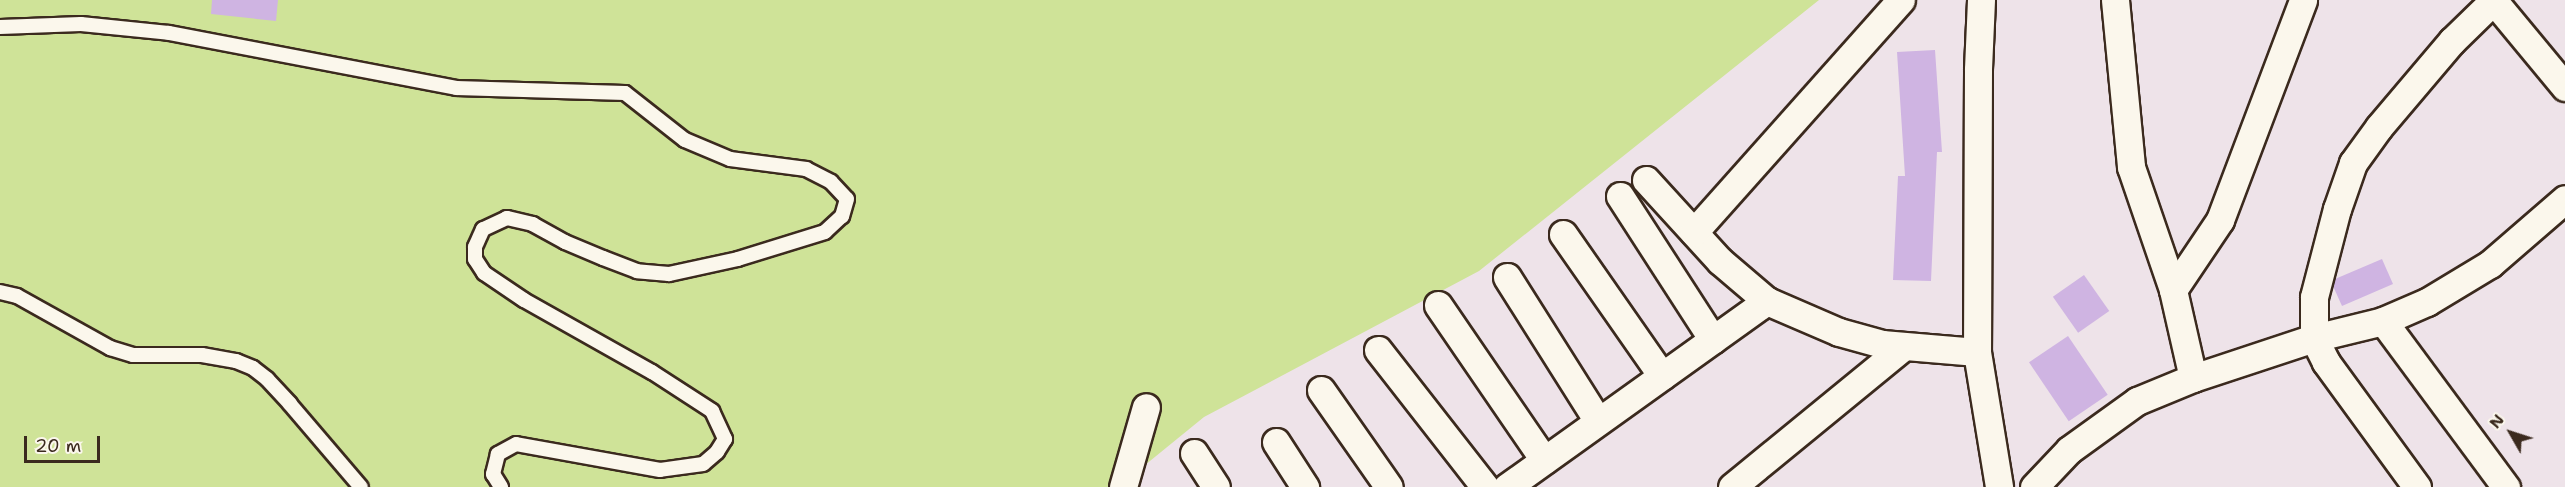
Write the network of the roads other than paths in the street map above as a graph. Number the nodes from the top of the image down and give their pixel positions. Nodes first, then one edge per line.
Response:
1 (1901, 0) edge
2 (1981, 0) edge
3 (2115, 0) edge
4 (2303, 0) edge
5 (2493, 0) edge
6 (0, 27) edge
7 (2565, 87) edge
8 (1646, 180) dead end
9 (1620, 196) dead end
10 (2565, 199) edge
11 (1694, 232) junction
12 (1563, 234) dead end
13 (1507, 277) dead end
14 (2173, 290) junction
15 (0, 292) edge
16 (1767, 301) junction
17 (1438, 305) dead end
18 (2383, 321) junction
19 (2314, 338) junction
20 (1713, 340) junction
21 (1904, 346) junction
22 (1378, 350) dead end
23 (1977, 352) junction
24 (1662, 376) junction
25 (2193, 378) junction
26 (1321, 390) dead end
27 (1146, 407) dead end
28 (1598, 421) junction
29 (1276, 442) dead end
30 (1194, 453) dead end
31 (1544, 460) junction
32 (2041, 479) edge
33 (361, 487) edge
34 (501, 487) edge
35 (1123, 487) edge
36 (1216, 487) edge
37 (1305, 487) edge
38 (1389, 487) edge
39 (1485, 487) edge
40 (1507, 487) edge
41 (1732, 487) edge
42 (1999, 487) edge
43 (2020, 487) edge
44 (2417, 487) edge
45 (2506, 487) edge

1 - 11 street
2 - 23 street
3 - 14 street
4 - 14 street
5 - 7 street
5 - 19 street
6 - 34 lane
8 - 11 street
9 - 20 street
10 - 18 street
11 - 16 street
12 - 24 street
13 - 28 street
14 - 25 street
15 - 33 lane
16 - 20 street
16 - 21 street
17 - 31 street
18 - 19 street
18 - 45 street
19 - 25 street
19 - 44 street
20 - 24 street
21 - 23 street
21 - 41 street
22 - 39 street
23 - 42 street
24 - 28 street
25 - 32 street
26 - 38 street
27 - 35 street
28 - 31 street
29 - 37 street
30 - 36 street
31 - 40 street
32 - 43 street

